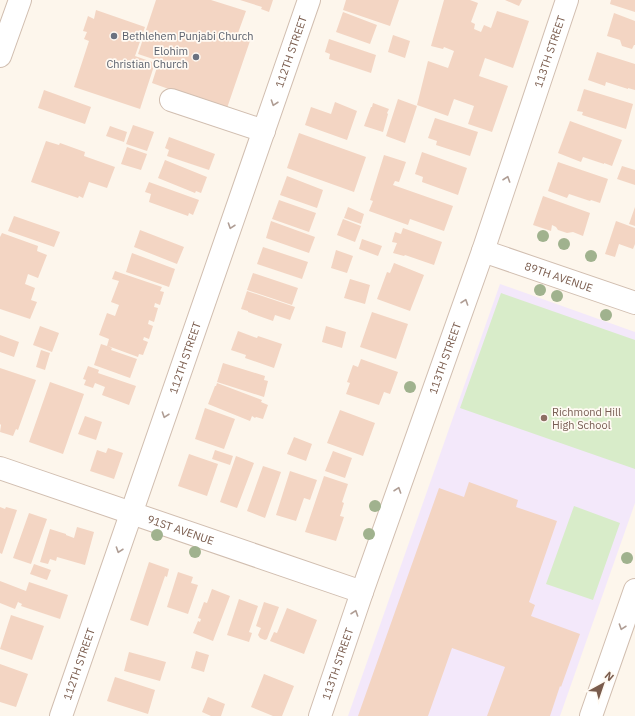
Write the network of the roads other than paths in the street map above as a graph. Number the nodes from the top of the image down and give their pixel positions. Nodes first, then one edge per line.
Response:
1 (20, 0) edge
2 (309, 0) edge
3 (567, 0) edge
4 (0, 56) edge
5 (171, 100) dead end
6 (264, 131) junction
7 (483, 250) junction
8 (635, 303) edge
9 (0, 468) edge
10 (131, 513) junction
11 (635, 590) edge
12 (362, 592) junction
13 (61, 716) edge
14 (320, 716) edge
15 (592, 716) edge

1 - 4 street
2 -> 6 street, 112TH STREET
7 -> 3 street, 113TH STREET
5 - 6 street
6 -> 10 street, 112TH STREET
7 - 8 street, 89TH AVENUE
12 -> 7 street, 113TH STREET
9 - 10 street, 91ST AVENUE
10 - 12 street, 91ST AVENUE
10 -> 13 street, 112TH STREET
11 -> 15 street
14 -> 12 street, 113TH STREET

